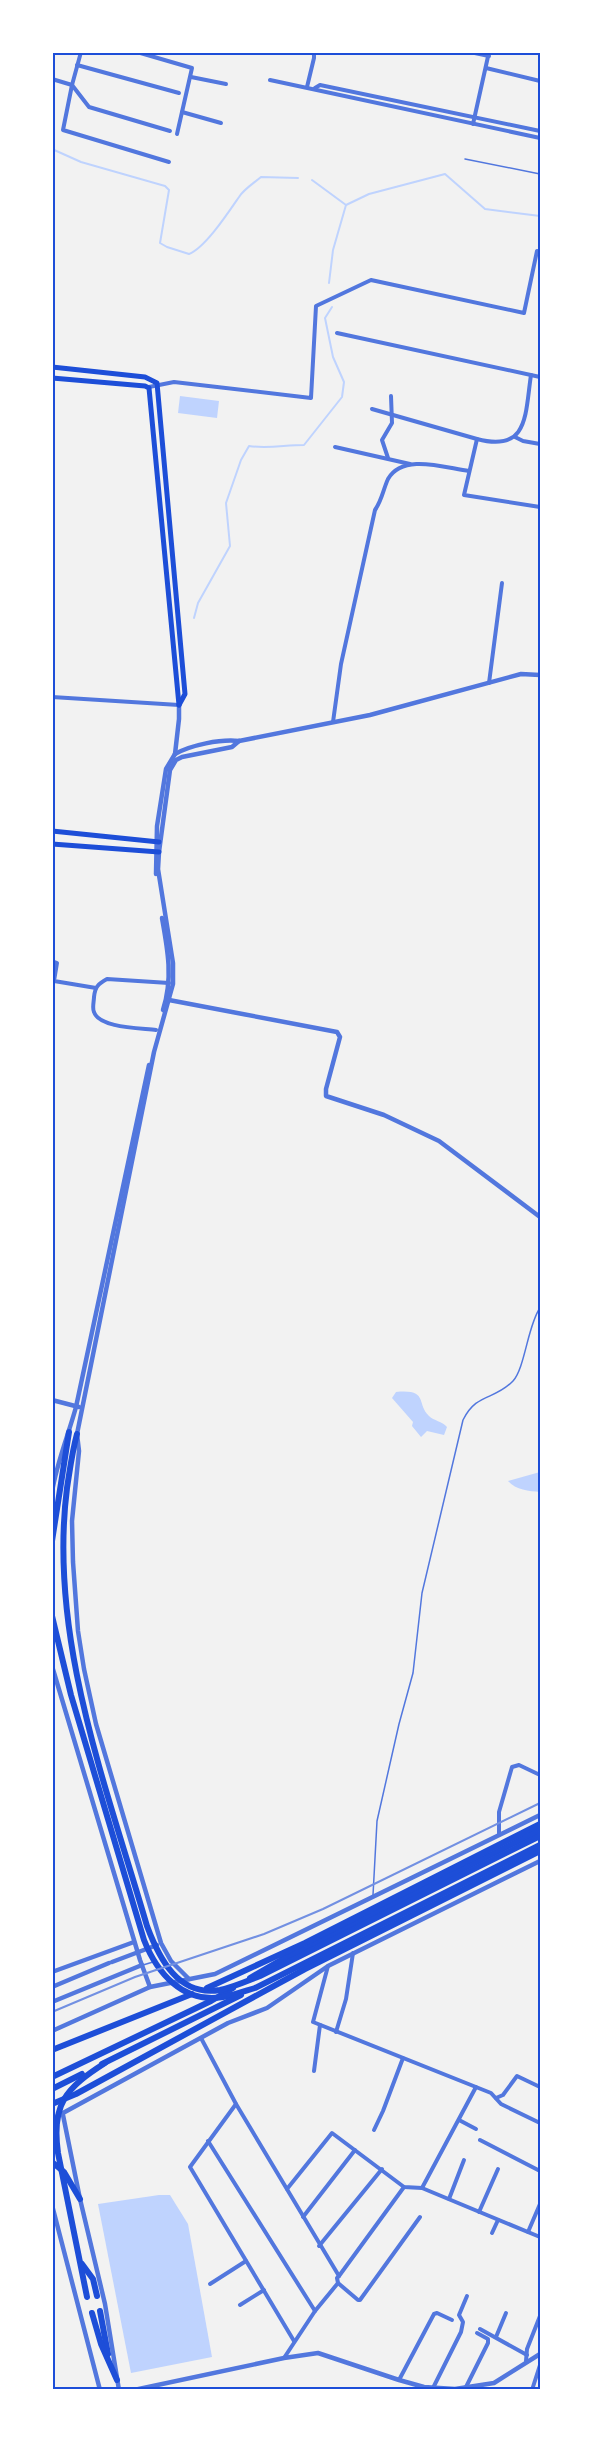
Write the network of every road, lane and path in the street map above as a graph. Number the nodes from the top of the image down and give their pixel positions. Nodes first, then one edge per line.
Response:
1 (81, 52) edge
2 (137, 52) edge
3 (310, 52) edge
4 (470, 52) edge
5 (489, 54) edge
6 (77, 65) junction
7 (486, 68) junction
8 (191, 77) junction
9 (52, 80) edge
10 (270, 80) dead end
11 (540, 81) edge
12 (226, 84) dead end
13 (72, 85) junction
14 (307, 87) junction
15 (315, 88) junction
16 (179, 93) dead end
17 (182, 112) junction
18 (474, 117) junction
19 (221, 123) dead end
20 (473, 124) junction
21 (540, 130) edge
22 (170, 131) dead end
23 (177, 134) dead end
24 (540, 138) edge
25 (465, 159) dead end
26 (169, 162) dead end
27 (540, 174) edge
28 (537, 251) dead end
29 (337, 333) dead end
30 (52, 366) edge
31 (531, 375) junction
32 (540, 377) edge
33 (52, 378) edge
34 (157, 384) junction
35 (148, 387) junction
36 (391, 396) dead end
37 (372, 409) dead end
38 (391, 415) junction
39 (515, 437) junction
40 (477, 439) junction
41 (540, 444) edge
42 (335, 447) dead end
43 (388, 459) junction
44 (410, 464) junction
45 (469, 471) junction
46 (540, 507) edge
47 (502, 583) dead end
48 (540, 675) edge
49 (489, 682) junction
50 (52, 697) edge
51 (179, 705) junction
52 (333, 722) junction
53 (177, 735) junction
54 (239, 741) junction
55 (185, 749) junction
56 (175, 754) junction
57 (162, 804) junction
58 (52, 831) edge
59 (157, 842) junction
60 (52, 844) edge
61 (157, 851) junction
62 (52, 961) edge
63 (171, 983) junction
64 (96, 988) junction
65 (168, 1000) junction
66 (156, 1030) junction
67 (540, 1217) edge
68 (540, 1308) edge
69 (93, 1340) junction
70 (52, 1400) edge
71 (76, 1407) junction
72 (83, 1408) junction
73 (69, 1432) junction
74 (77, 1434) junction
75 (54, 1477) edge
76 (52, 1492) edge
77 (52, 1541) edge
78 (52, 1616) edge
79 (52, 1666) edge
80 (540, 1775) edge
81 (540, 1815) edge
82 (540, 1824) edge
83 (540, 1830) edge
84 (499, 1835) junction
85 (540, 1836) edge
86 (540, 1845) edge
87 (540, 1851) edge
88 (540, 1861) edge
89 (129, 1879) junction
90 (373, 1896) junction
91 (134, 1942) junction
92 (161, 1943) junction
93 (137, 1951) junction
94 (353, 1953) junction
95 (169, 1957) junction
96 (142, 1965) junction
97 (328, 1966) junction
98 (52, 1972) edge
99 (189, 1979) junction
100 (52, 1987) edge
101 (150, 1987) junction
102 (255, 1988) junction
103 (52, 2002) edge
104 (320, 2025) junction
105 (52, 2031) edge
106 (336, 2032) junction
107 (201, 2038) junction
108 (52, 2050) edge
109 (403, 2058) junction
110 (105, 2062) junction
111 (314, 2071) dead end
112 (52, 2077) edge
113 (476, 2087) junction
114 (540, 2087) edge
115 (52, 2089) edge
116 (496, 2098) junction
117 (52, 2104) edge
118 (236, 2104) junction
119 (63, 2115) junction
120 (52, 2119) edge
121 (459, 2120) junction
122 (540, 2123) edge
123 (476, 2129) dead end
124 (374, 2130) dead end
125 (480, 2140) dead end
126 (208, 2141) junction
127 (355, 2150) junction
128 (464, 2160) dead end
129 (52, 2162) edge
130 (382, 2169) junction
131 (498, 2169) dead end
132 (540, 2171) edge
133 (404, 2187) junction
134 (422, 2188) junction
135 (286, 2189) junction
136 (80, 2199) junction
137 (449, 2199) junction
138 (540, 2204) edge
139 (52, 2205) edge
140 (479, 2212) junction
141 (303, 2217) junction
142 (420, 2217) dead end
143 (498, 2220) junction
144 (528, 2232) junction
145 (492, 2233) dead end
146 (540, 2237) edge
147 (319, 2246) junction
148 (80, 2261) junction
149 (246, 2261) junction
150 (339, 2276) junction
151 (338, 2283) junction
152 (210, 2284) dead end
153 (264, 2290) junction
154 (97, 2296) dead end
155 (467, 2296) dead end
156 (87, 2297) dead end
157 (240, 2305) dead end
158 (100, 2311) dead end
159 (315, 2311) junction
160 (92, 2313) dead end
161 (506, 2313) dead end
162 (540, 2316) edge
163 (452, 2320) dead end
164 (496, 2337) junction
165 (294, 2341) junction
166 (540, 2354) edge
167 (526, 2355) junction
168 (284, 2358) junction
169 (526, 2361) junction
170 (540, 2366) edge
171 (110, 2367) junction
172 (117, 2380) junction
173 (399, 2380) junction
174 (466, 2386) junction
175 (433, 2388) junction
176 (482, 2388) edge
177 (451, 2389) edge
178 (100, 2390) edge
179 (119, 2390) edge
180 (134, 2390) edge
181 (532, 2390) edge

1 - 6 street
2 - 8 street
3 - 14 street
4 - 5 street
5 - 7 street
6 - 13 street
6 - 16 street
7 - 11 street
7 - 18 street
8 - 12 street
8 - 17 street
9 - 13 street
10 - 14 street
13 - 22 street
13 - 26 street
14 - 15 street
15 - 18 street
15 - 20 street
17 - 19 street
17 - 23 street
18 - 20 street
18 - 21 street
20 - 24 street
25 - 27 lane
28 - 34 street
29 - 31 street
30 - 34 main road
31 - 32 street
31 - 39 street
33 - 35 main road
34 - 35 street
34 - 51 main road
35 - 51 main road
36 - 38 street
37 - 38 street
38 - 40 street
38 - 43 street
39 - 40 street
39 - 41 street
40 - 45 street
42 - 43 street
43 - 44 street
44 - 45 street
44 - 52 street
45 - 46 street
47 - 49 street
48 - 49 street
49 - 52 street
50 - 51 street
51 - 53 street
52 - 54 street
53 - 55 street
53 - 56 street
54 - 55 street
54 - 57 street
55 - 56 street
56 - 57 street
57 - 59 street
58 - 59 main road
59 - 61 street
60 - 61 main road
61 - 63 street
62 - 64 street
63 - 64 street
63 - 65 street
64 - 66 street
65 - 66 street
65 - 67 street
65 - 69 street
66 - 69 street
68 - 90 lane
69 - 71 street
69 - 72 street
70 - 71 street
71 - 72 street
71 - 73 street
72 - 74 street
73 - 75 street
73 - 77 highway
74 - 89 highway
74 - 92 street
75 - 76 street
78 - 89 highway
79 - 91 street
80 - 84 street
81 - 84 street
82 - 108 highway
83 - 112 highway
84 - 90 street
85 - 89 highway
86 - 102 highway
87 - 117 highway
88 - 94 street
89 - 102 highway
90 - 99 street
91 - 93 street
91 - 98 street
92 - 93 street
92 - 95 street
93 - 96 street
93 - 100 street
94 - 97 street
94 - 106 street
95 - 96 lane
95 - 99 street
96 - 101 street
96 - 103 street
97 - 104 street
97 - 107 street
99 - 101 street
101 - 105 street
102 - 110 highway
104 - 106 street
104 - 111 street
106 - 109 street
107 - 118 street
107 - 119 street
109 - 113 street
109 - 124 street
110 - 115 highway
110 - 148 highway
113 - 116 street
113 - 121 street
114 - 116 street
116 - 122 street
118 - 126 street
118 - 135 street
119 - 120 street
119 - 136 street
121 - 123 street
121 - 134 street
125 - 132 street
126 - 149 street
126 - 159 street
127 - 130 street
127 - 135 street
127 - 141 street
128 - 137 street
129 - 136 highway
130 - 133 street
130 - 147 street
131 - 140 street
133 - 134 street
133 - 150 street
134 - 137 street
135 - 141 street
136 - 172 street
137 - 140 street
138 - 144 street
139 - 178 street
140 - 143 street
141 - 147 street
142 - 151 street
143 - 144 street
143 - 145 street
144 - 146 street
147 - 150 street
148 - 154 highway
148 - 156 highway
149 - 152 street
149 - 153 street
150 - 151 street
151 - 159 street
153 - 157 street
153 - 165 street
155 - 175 street
158 - 171 highway
159 - 165 street
160 - 171 highway
161 - 164 street
162 - 167 street
163 - 173 street
164 - 167 street
164 - 174 street
165 - 168 street
166 - 169 street
167 - 169 street
168 - 173 street
168 - 180 street
169 - 176 street
170 - 181 street
171 - 172 highway
172 - 179 street
173 - 175 street
174 - 176 street
174 - 177 street
175 - 177 street

